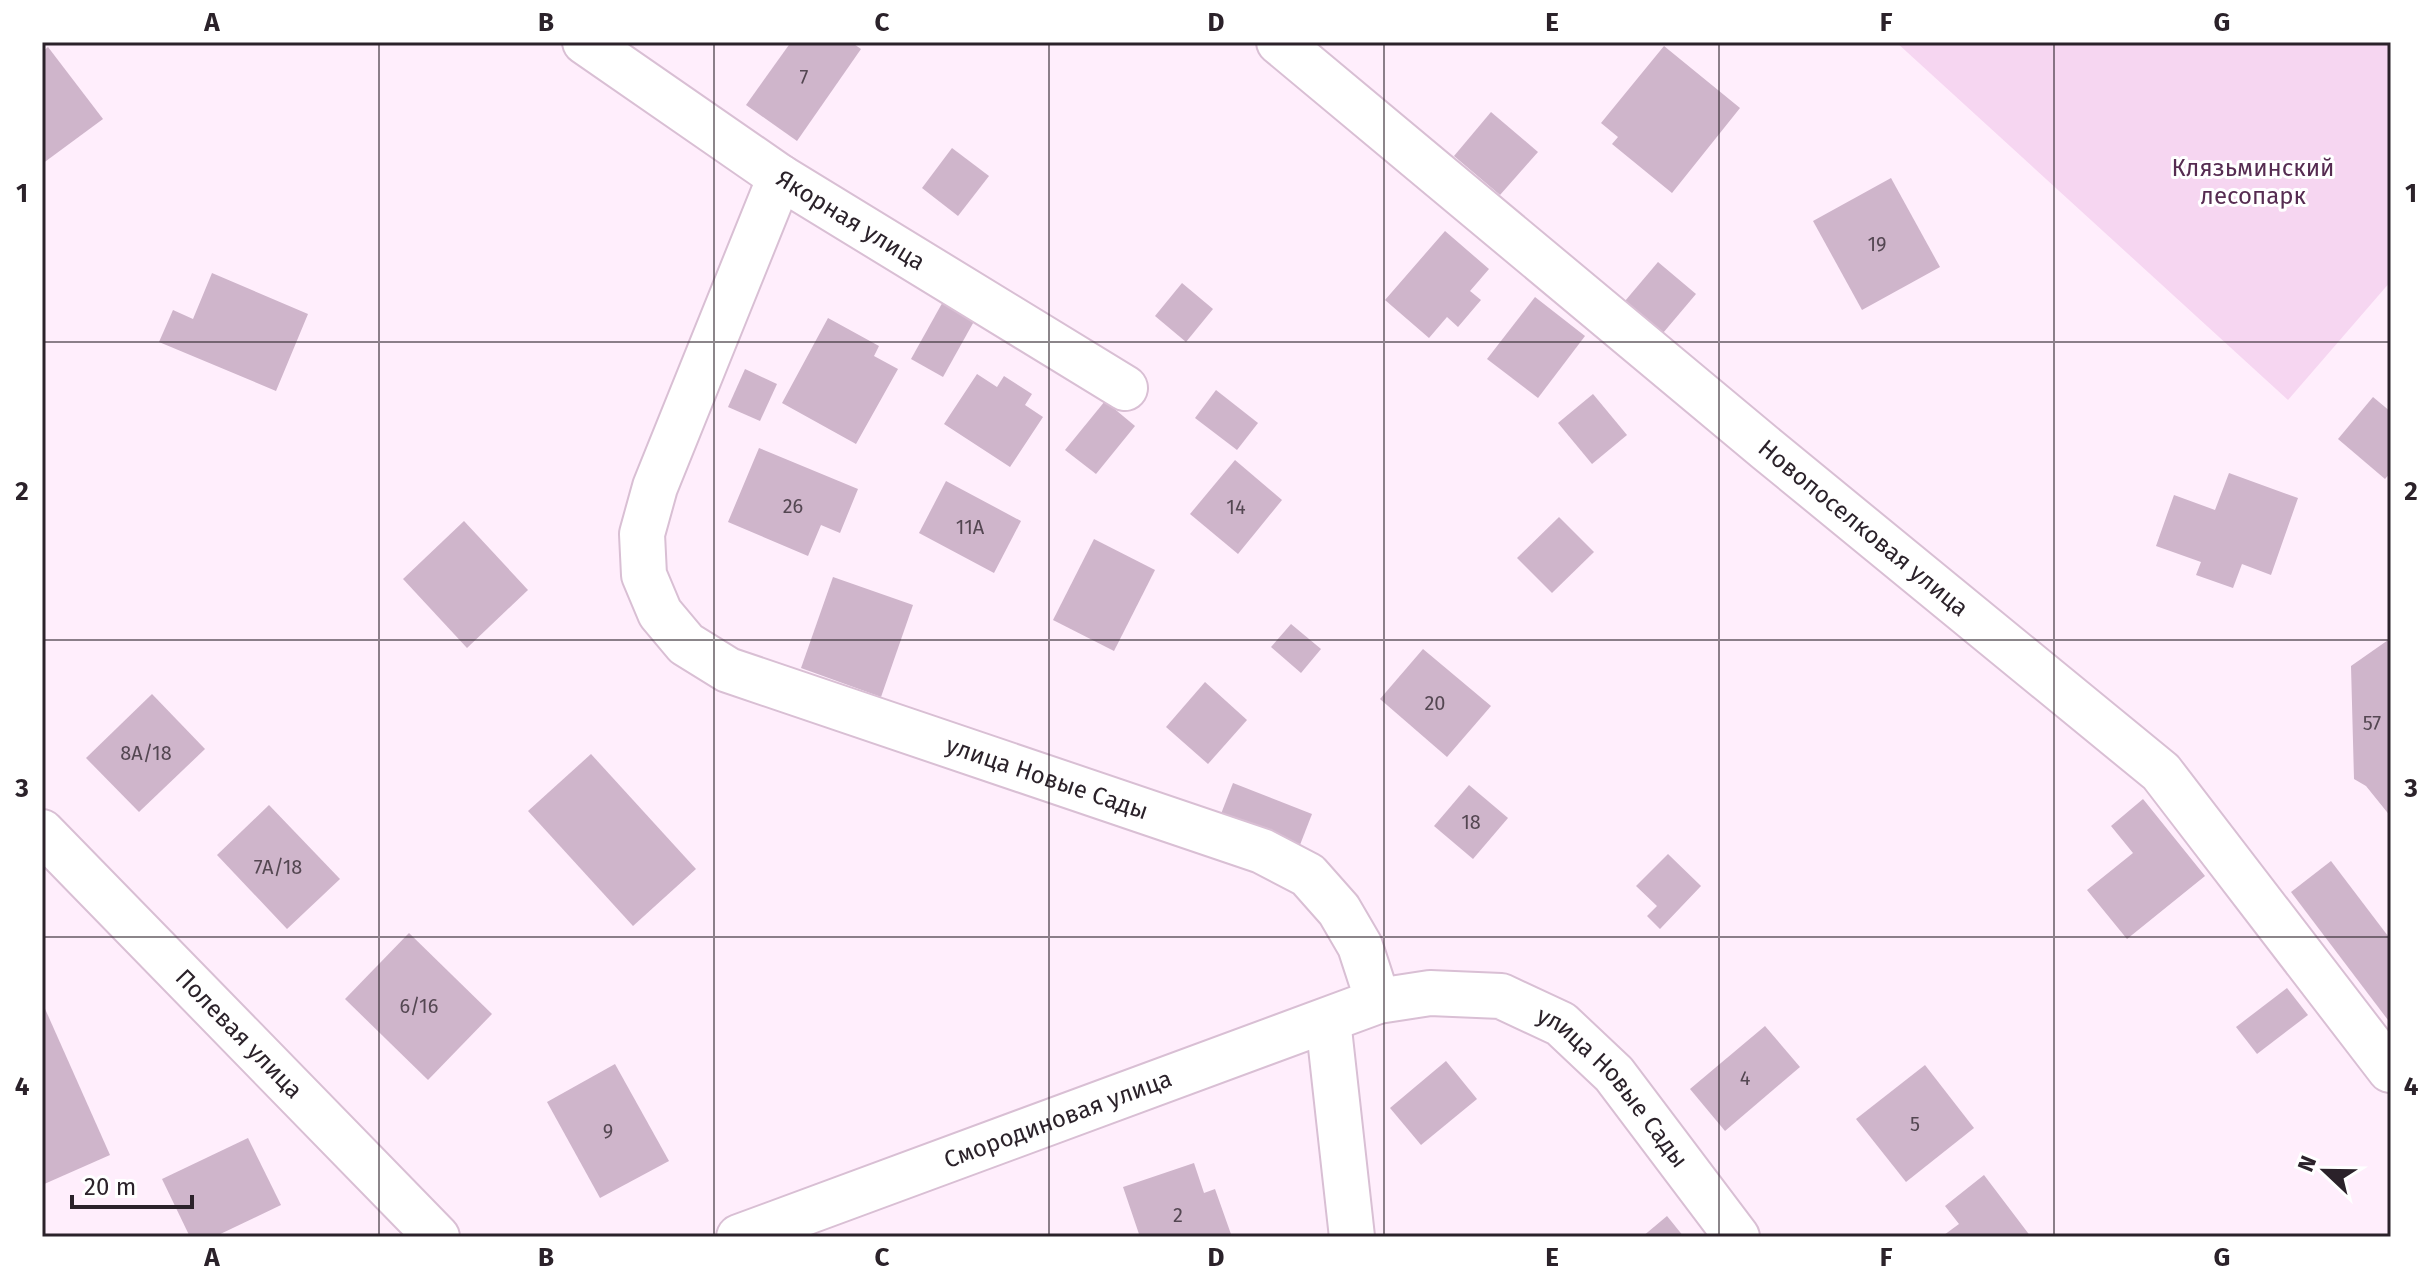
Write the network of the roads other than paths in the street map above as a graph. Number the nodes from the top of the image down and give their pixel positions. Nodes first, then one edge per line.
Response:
1 (585, 42) edge
2 (1279, 42) edge
3 (780, 177) junction
4 (1125, 388) dead end
5 (42, 832) edge
6 (1378, 1001) junction
7 (1328, 1020) junction
8 (2390, 1070) edge
9 (437, 1237) edge
10 (739, 1237) edge
11 (1352, 1237) edge
12 (1737, 1237) edge

1 - 3 street, Якорная улица
2 - 8 street, Новопоселковая улица
3 - 4 street, Якорная улица
3 - 6 street, улица Новые Сады
5 - 9 street, Полевая улица
6 - 7 street, Смородиновая улица
6 - 12 street, улица Новые Сады
7 - 10 street, Смородиновая улица
7 - 11 street

